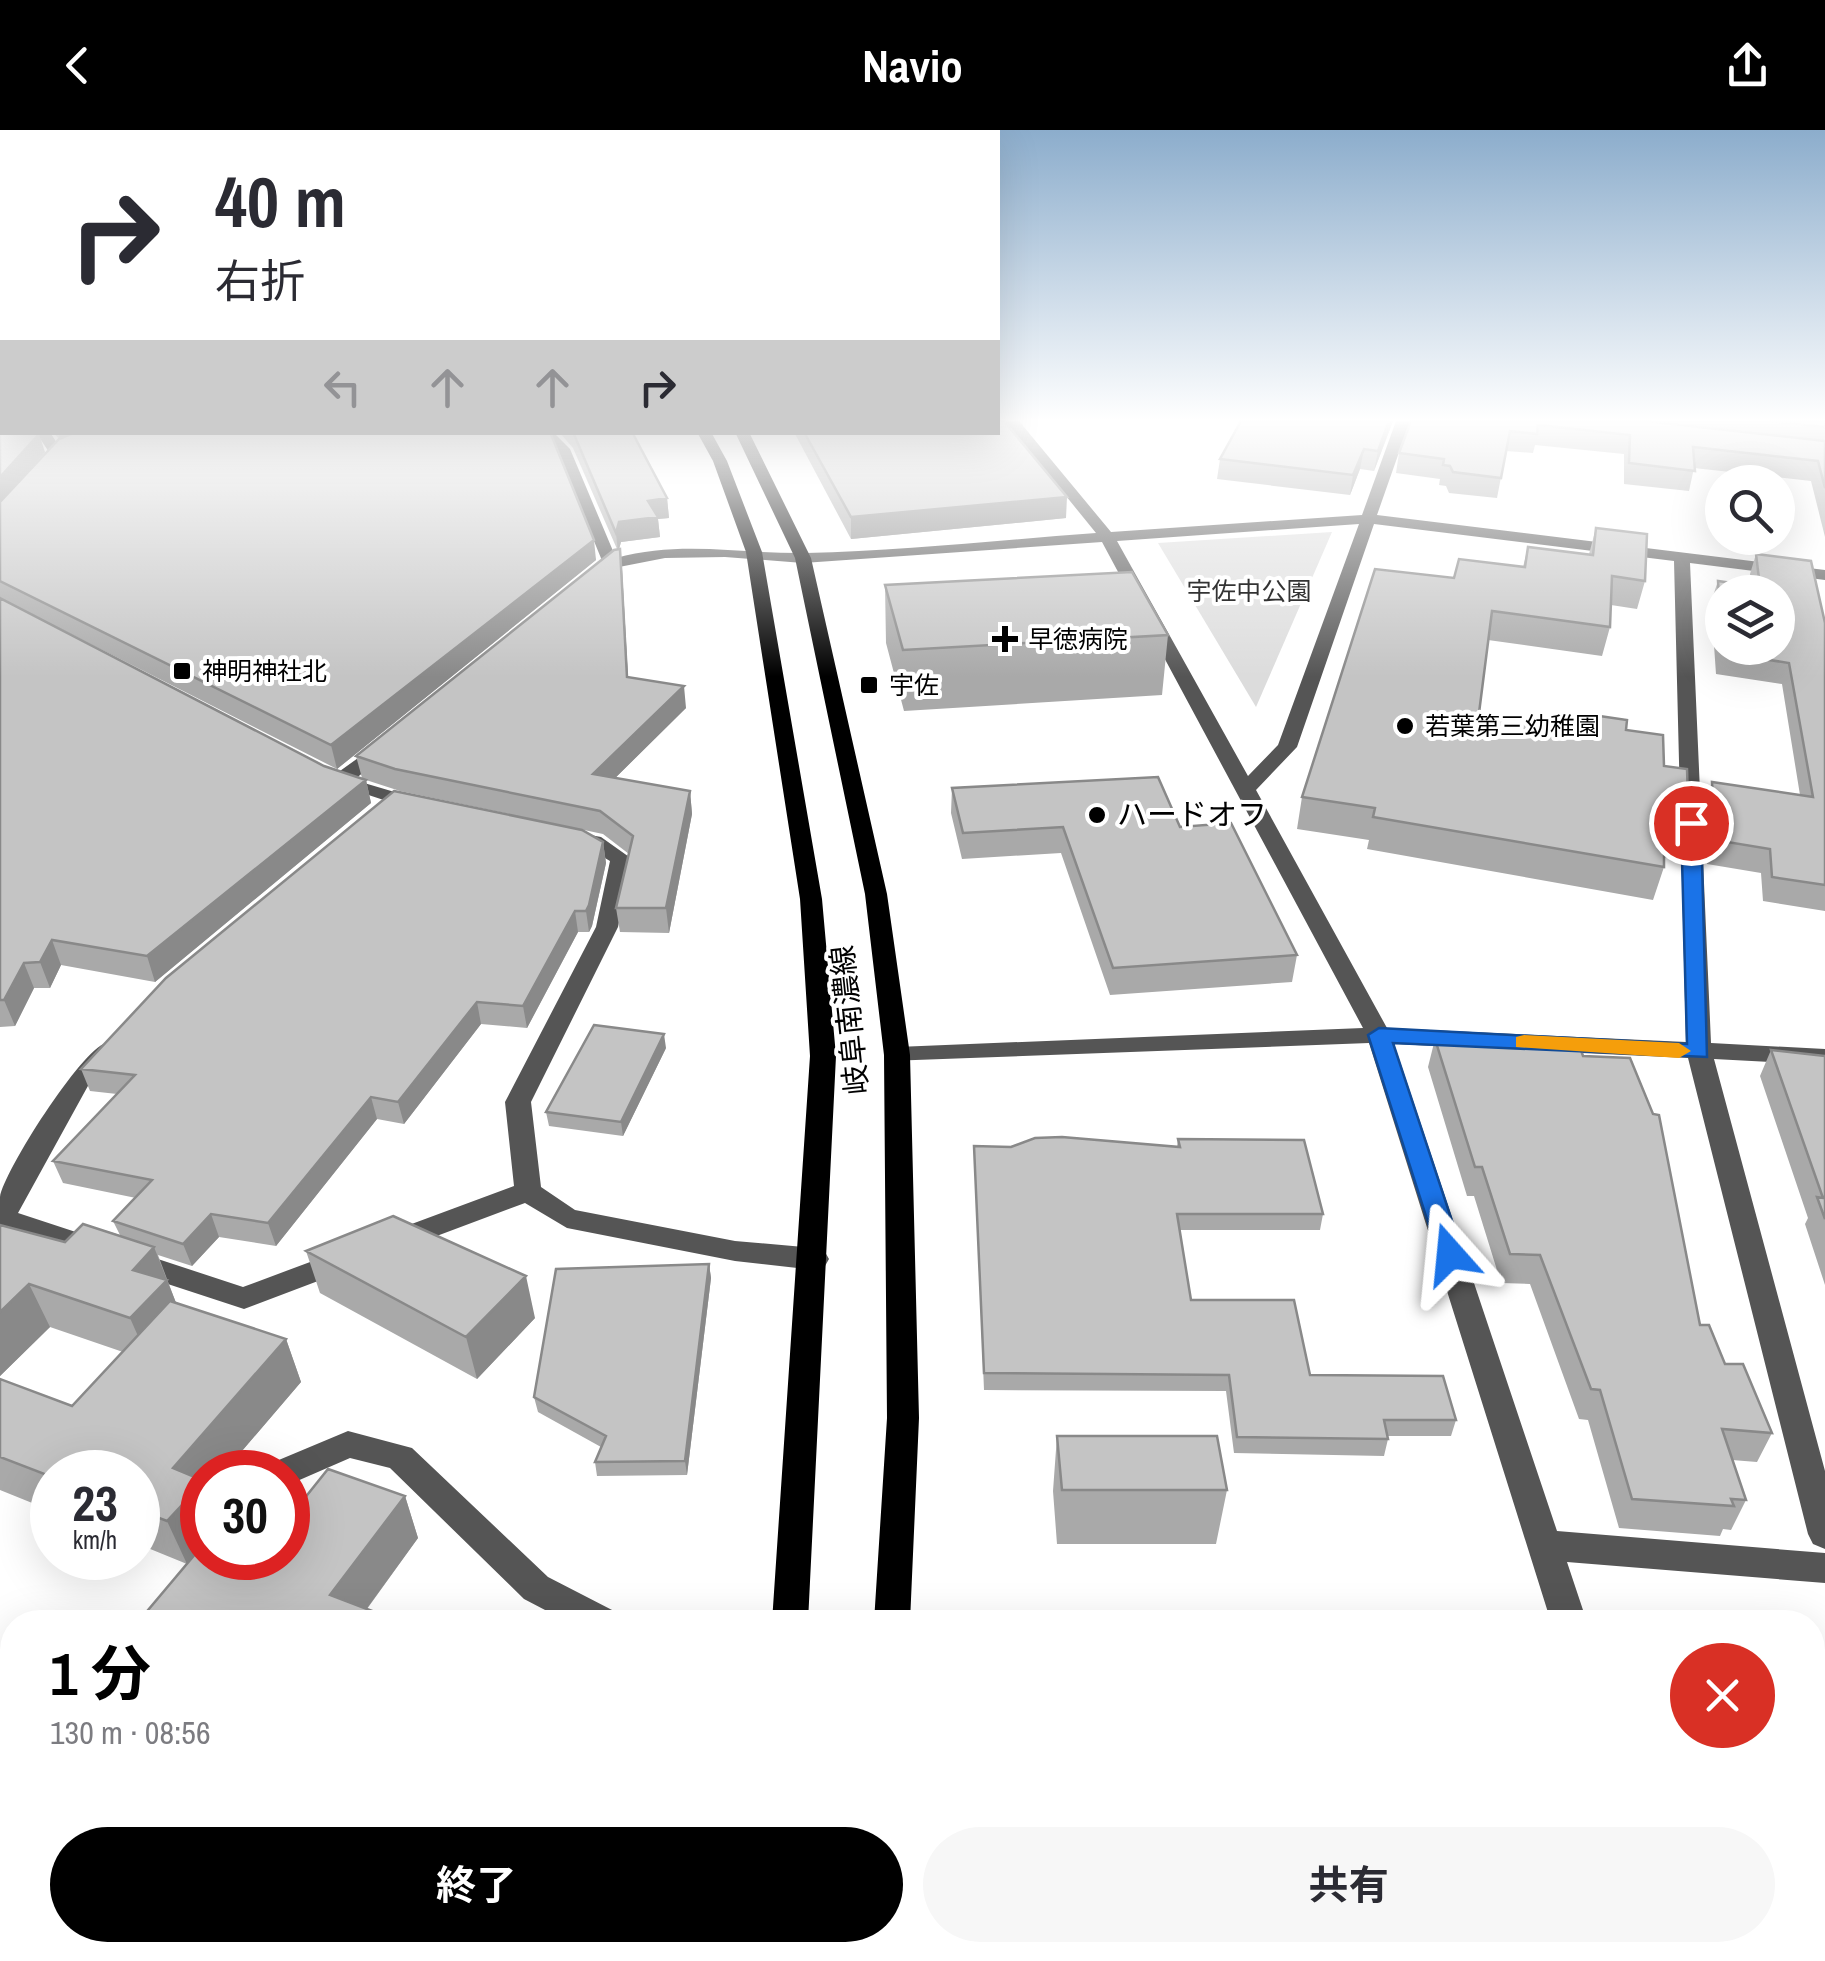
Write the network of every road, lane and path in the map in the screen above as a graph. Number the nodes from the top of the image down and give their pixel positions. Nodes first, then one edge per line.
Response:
1 (587, 506) edge
2 (737, 506) edge
3 (778, 506) edge
4 (1082, 506) edge
5 (1372, 506) edge
6 (1368, 519) junction
7 (1108, 538) junction
8 (754, 552) junction
9 (1682, 557) junction
10 (803, 558) junction
11 (610, 562) junction
12 (1825, 574) edge
13 (580, 586) edge
14 (400, 733) edge
15 (1244, 791) junction
16 (448, 812) edge
17 (557, 835) edge
18 (127, 1029) edge
19 (1379, 1035) junction
20 (1699, 1052) junction
21 (897, 1054) junction
22 (1825, 1057) edge
23 (528, 1191) junction
24 (1, 1219) edge
25 (815, 1259) junction
26 (310, 1461) edge
27 (1825, 1534) edge
28 (1544, 1545) junction
29 (1825, 1568) edge
30 (578, 1610) edge
31 (791, 1610) edge
32 (893, 1610) edge
33 (1565, 1610) edge

1 - 11 street
2 - 8 main road, 岐阜南濃線
3 - 10 main road, 岐阜南濃線
4 - 7 street
5 - 6 street
6 - 7 street
6 - 9 street
6 - 15 street
7 - 10 street
7 - 15 street
8 - 10 street
8 - 11 street
8 - 25 main road, 岐阜南濃線
9 - 12 street
9 - 20 street
10 - 21 main road, 岐阜南濃線
11 - 13 street
14 - 16 street
15 - 19 street
17 - 23 street
18 - 24 street
19 - 20 street
19 - 21 street
19 - 28 street
20 - 22 street
20 - 27 street
21 - 32 main road, 岐阜南濃線
23 - 24 street
23 - 25 street
25 - 31 main road, 岐阜南濃線
26 - 30 street
28 - 29 street
28 - 33 street

